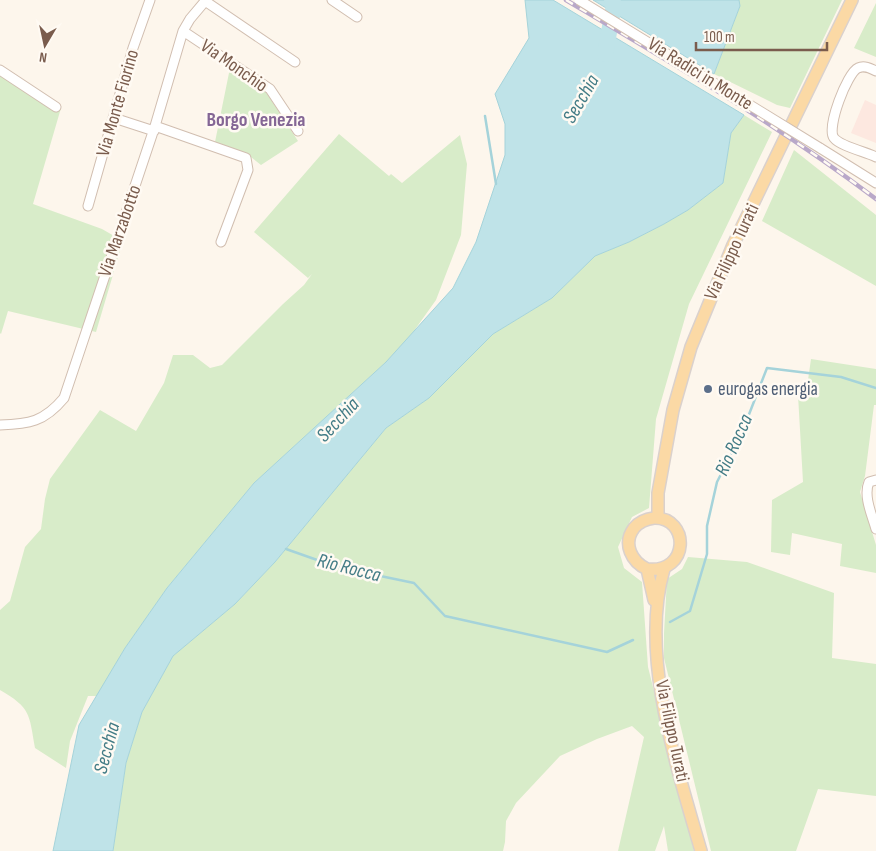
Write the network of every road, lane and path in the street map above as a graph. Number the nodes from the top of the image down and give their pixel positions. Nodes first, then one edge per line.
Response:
1 (205, 0) edge
2 (332, 0) edge
3 (579, 0) edge
4 (852, 0) edge
5 (147, 1) edge
6 (357, 17) dead end
7 (183, 31) junction
8 (295, 62) dead end
9 (0, 70) edge
10 (876, 71) edge
11 (56, 107) dead end
12 (114, 118) junction
13 (154, 129) junction
14 (298, 130) dead end
15 (876, 157) edge
16 (876, 183) edge
17 (88, 206) dead end
18 (221, 242) dead end
19 (0, 425) edge
20 (876, 480) edge
21 (658, 518) junction
22 (876, 529) edge
23 (664, 568) junction
24 (647, 569) junction
25 (656, 609) junction
26 (701, 851) edge

1 - 7 street, Via Marzabotto
1 - 8 street
2 - 6 street
3 - 16 street, Via Radici in Monte, bridge
4 - 21 main road, Via Filippo Turati
5 - 12 street, Via Monte Fiorino
7 - 13 street, Via Marzabotto
7 - 14 street, Via Monchio
9 - 11 street
10 - 15 street
12 - 13 street
12 - 17 street, Via Monte Fiorino
13 - 18 street
13 - 19 street, Via Marzabotto
20 - 22 street
21 - 23 main road, Via Filippo Turati
21 - 24 main road
23 - 24 main road
23 - 25 main road, Via Filippo Turati
24 - 25 main road, Via Filippo Turati
25 - 26 main road, Via Filippo Turati

